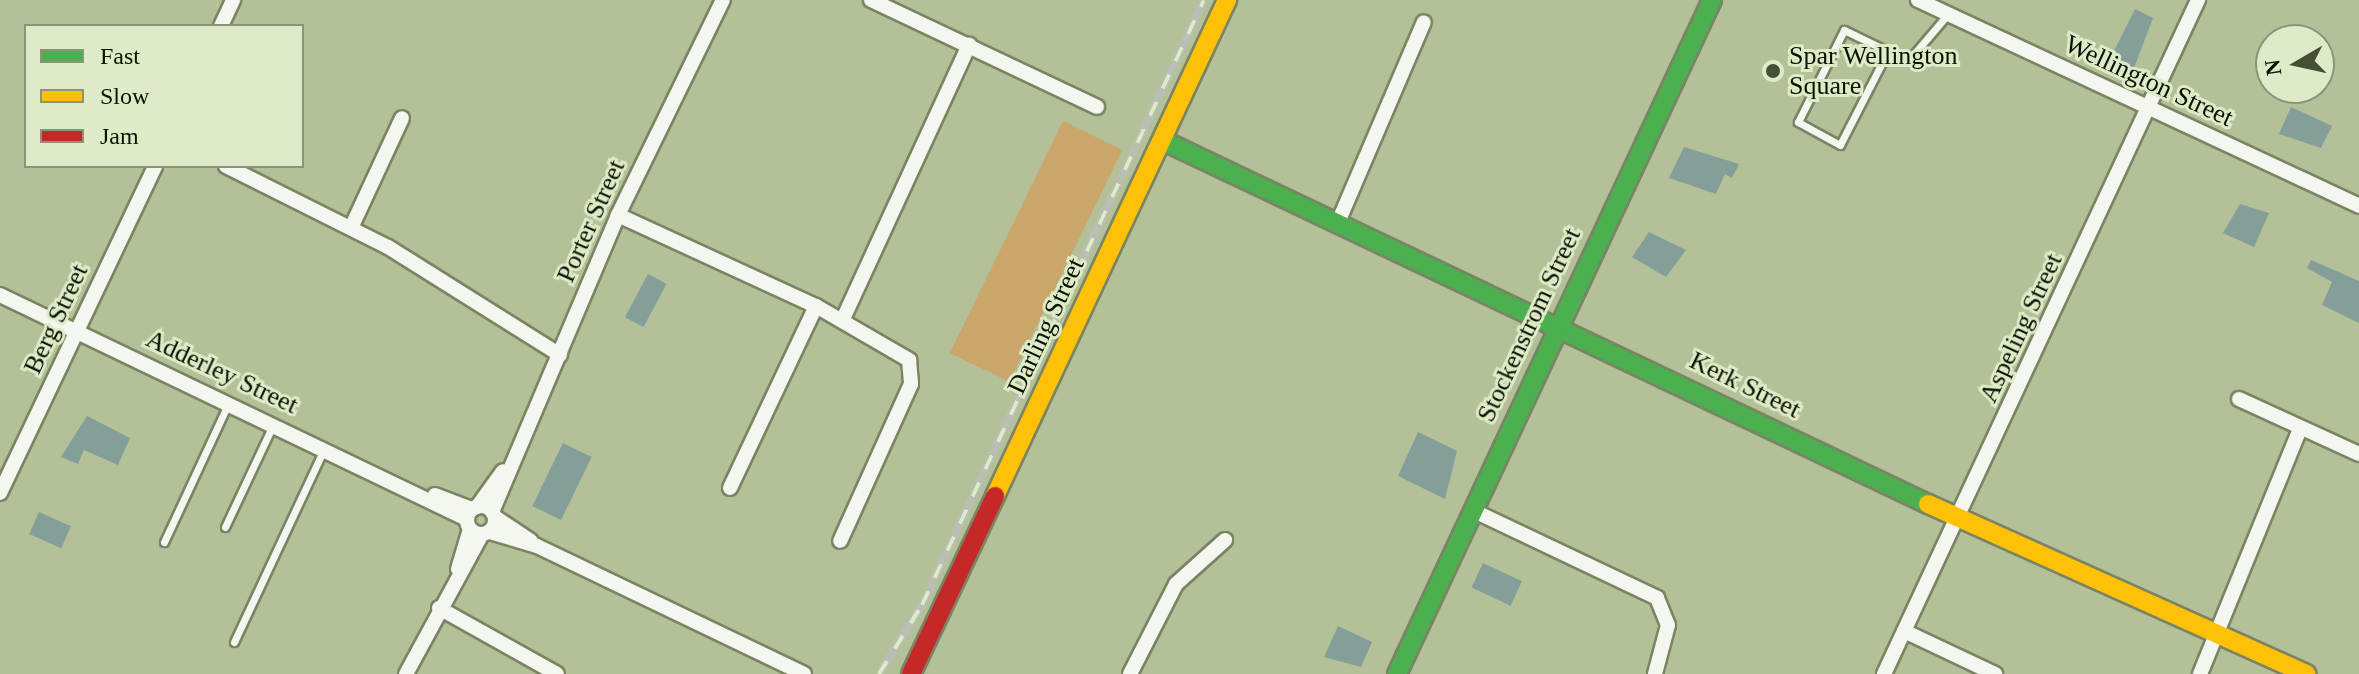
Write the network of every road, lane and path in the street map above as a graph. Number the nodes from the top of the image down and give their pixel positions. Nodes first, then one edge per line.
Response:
1 (233, 0) edge
2 (723, 0) edge
3 (871, 0) edge
4 (1227, 0) edge
5 (1712, 0) edge
6 (1918, 0) edge
7 (2198, 0) edge
8 (1948, 14) junction
9 (1424, 22) dead end
10 (222, 24) edge
11 (969, 45) junction
12 (1887, 53) junction
13 (1097, 107) dead end
14 (2149, 108) junction
15 (402, 118) dead end
16 (1162, 140) junction
17 (154, 168) edge
18 (230, 168) edge
19 (2359, 206) edge
20 (618, 215) junction
21 (1339, 220) junction
22 (351, 228) junction
23 (0, 295) edge
24 (816, 306) junction
25 (843, 319) junction
26 (1558, 322) junction
27 (77, 330) junction
28 (560, 355) junction
29 (2239, 399) dead end
30 (229, 402) junction
31 (274, 423) junction
32 (2300, 429) junction
33 (325, 447) junction
34 (2359, 454) edge
35 (508, 464) junction
36 (730, 488) dead end
37 (0, 493) edge
38 (1472, 510) junction
39 (494, 514) junction
40 (1960, 519) junction
41 (477, 522) junction
42 (225, 527) dead end
43 (1225, 540) dead end
44 (840, 541) dead end
45 (164, 542) dead end
46 (537, 546) junction
47 (439, 608) junction
48 (2218, 630) junction
49 (1904, 631) junction
50 (234, 642) dead end
51 (406, 674) edge
52 (557, 674) edge
53 (804, 674) edge
54 (911, 674) edge
55 (1130, 674) edge
56 (1397, 674) edge
57 (1655, 674) edge
58 (1884, 674) edge
59 (1995, 674) edge
60 (2200, 674) edge
61 (2307, 674) edge

1 - 10 street
2 - 20 street, Porter Street
3 - 11 street
4 - 16 street, Darling Street
5 - 26 street, Stockenstrom Street
6 - 8 street, Wellington Street
7 - 14 street, Aspeling Street
8 - 12 lane
8 - 14 street, Wellington Street
9 - 21 street
11 - 13 street
11 - 25 street
12 - 12 lane
14 - 19 street, Wellington Street
14 - 40 street, Aspeling Street
15 - 22 street
16 - 21 street, Kerk Street
16 - 54 street, Darling Street
17 - 27 street, Berg Street
18 - 22 street
20 - 24 street
20 - 28 street, Porter Street
21 - 26 street, Kerk Street
22 - 28 street
23 - 27 street, Adderley Street
24 - 25 street
24 - 36 street
25 - 44 street
26 - 38 street, Stockenstrom Street
26 - 40 street, Kerk Street
27 - 30 street, Adderley Street
27 - 37 street, Berg Street
28 - 35 street, Porter Street
29 - 32 street
30 - 31 street, Adderley Street
30 - 45 lane
31 - 33 street, Adderley Street
31 - 42 lane
32 - 34 street
32 - 48 street
33 - 41 street, Adderley Street
33 - 50 lane
35 - 39 street, Porter Street
35 - 41 street, Porter Street
38 - 56 street, Stockenstrom Street
38 - 57 street
39 - 41 street, Porter Street
39 - 46 street, Adderley Street
40 - 48 street, Kerk Street
40 - 49 street, Aspeling Street
41 - 46 street, Adderley Street
41 - 47 street, Porter Street
43 - 55 street
46 - 53 street, Adderley Street
47 - 51 street, Porter Street
47 - 52 street
48 - 60 street
48 - 61 street, Kerk Street
49 - 58 street, Aspeling Street
49 - 59 street

